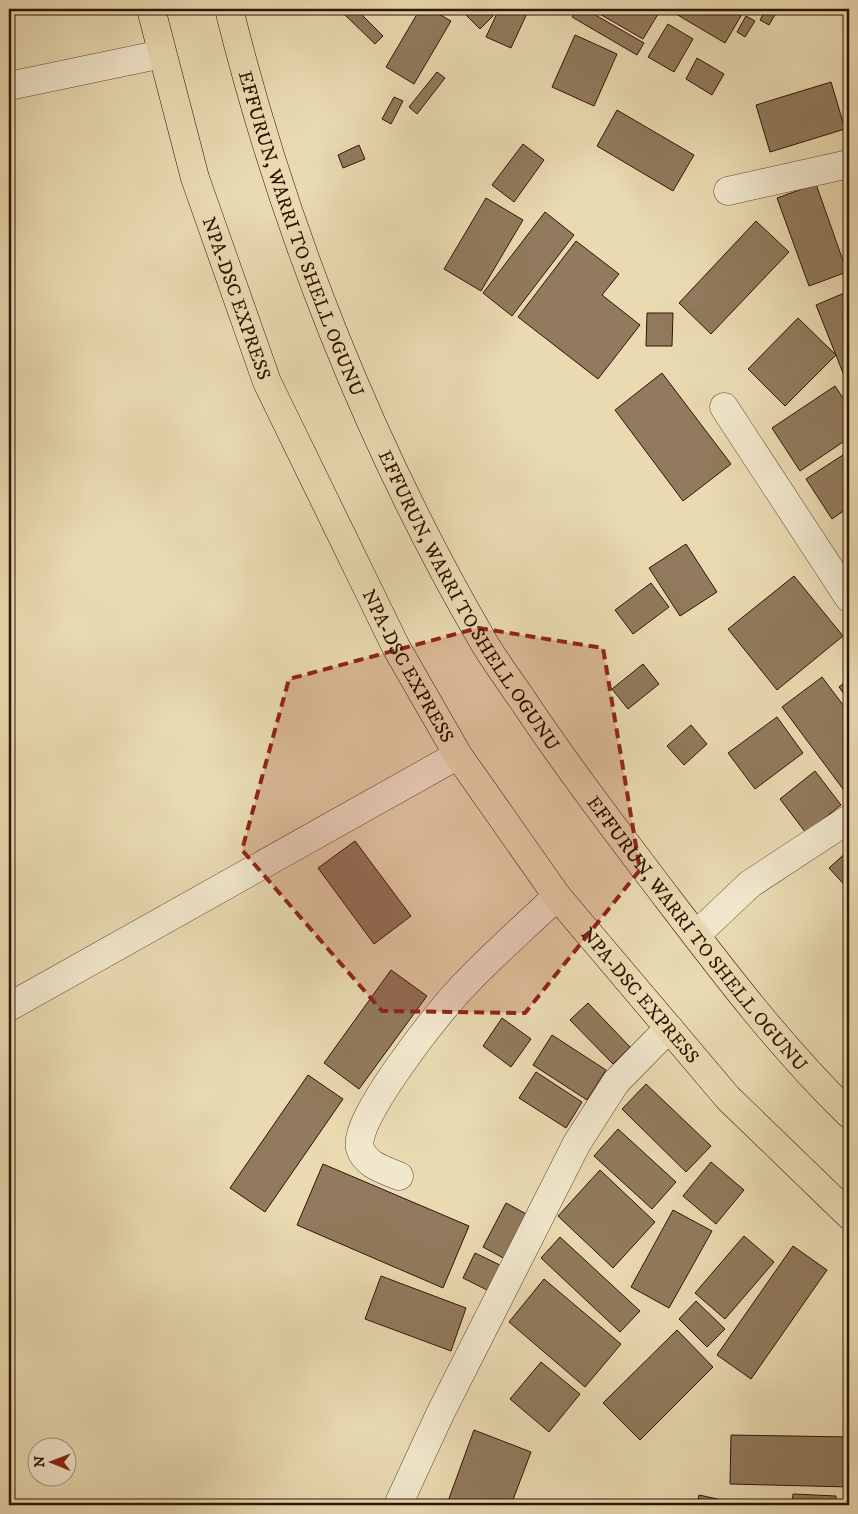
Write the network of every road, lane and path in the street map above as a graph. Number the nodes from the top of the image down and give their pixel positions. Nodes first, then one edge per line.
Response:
1 (150, 9) edge
2 (229, 9) edge
3 (162, 54) junction
4 (9, 86) edge
5 (849, 164) edge
6 (728, 191) dead end
7 (724, 407) dead end
8 (849, 598) edge
9 (458, 755) junction
10 (849, 819) edge
11 (557, 896) junction
12 (696, 935) junction
13 (9, 1007) edge
14 (669, 1028) junction
15 (849, 1114) edge
16 (399, 1176) dead end
17 (849, 1215) edge
18 (398, 1505) edge

1 - 3 main road, NPA-DSC EXPRESS
2 - 12 main road, EFFURUN, WARRI TO SHELL OGUNU
3 - 4 street
3 - 9 main road, NPA-DSC EXPRESS
5 - 6 street
7 - 8 street
9 - 11 main road, NPA-DSC EXPRESS
9 - 13 street
10 - 12 street
11 - 14 main road, NPA-DSC EXPRESS
11 - 16 street
12 - 15 main road, EFFURUN, WARRI TO SHELL OGUNU
14 - 17 main road, NPA-DSC EXPRESS
14 - 18 street

